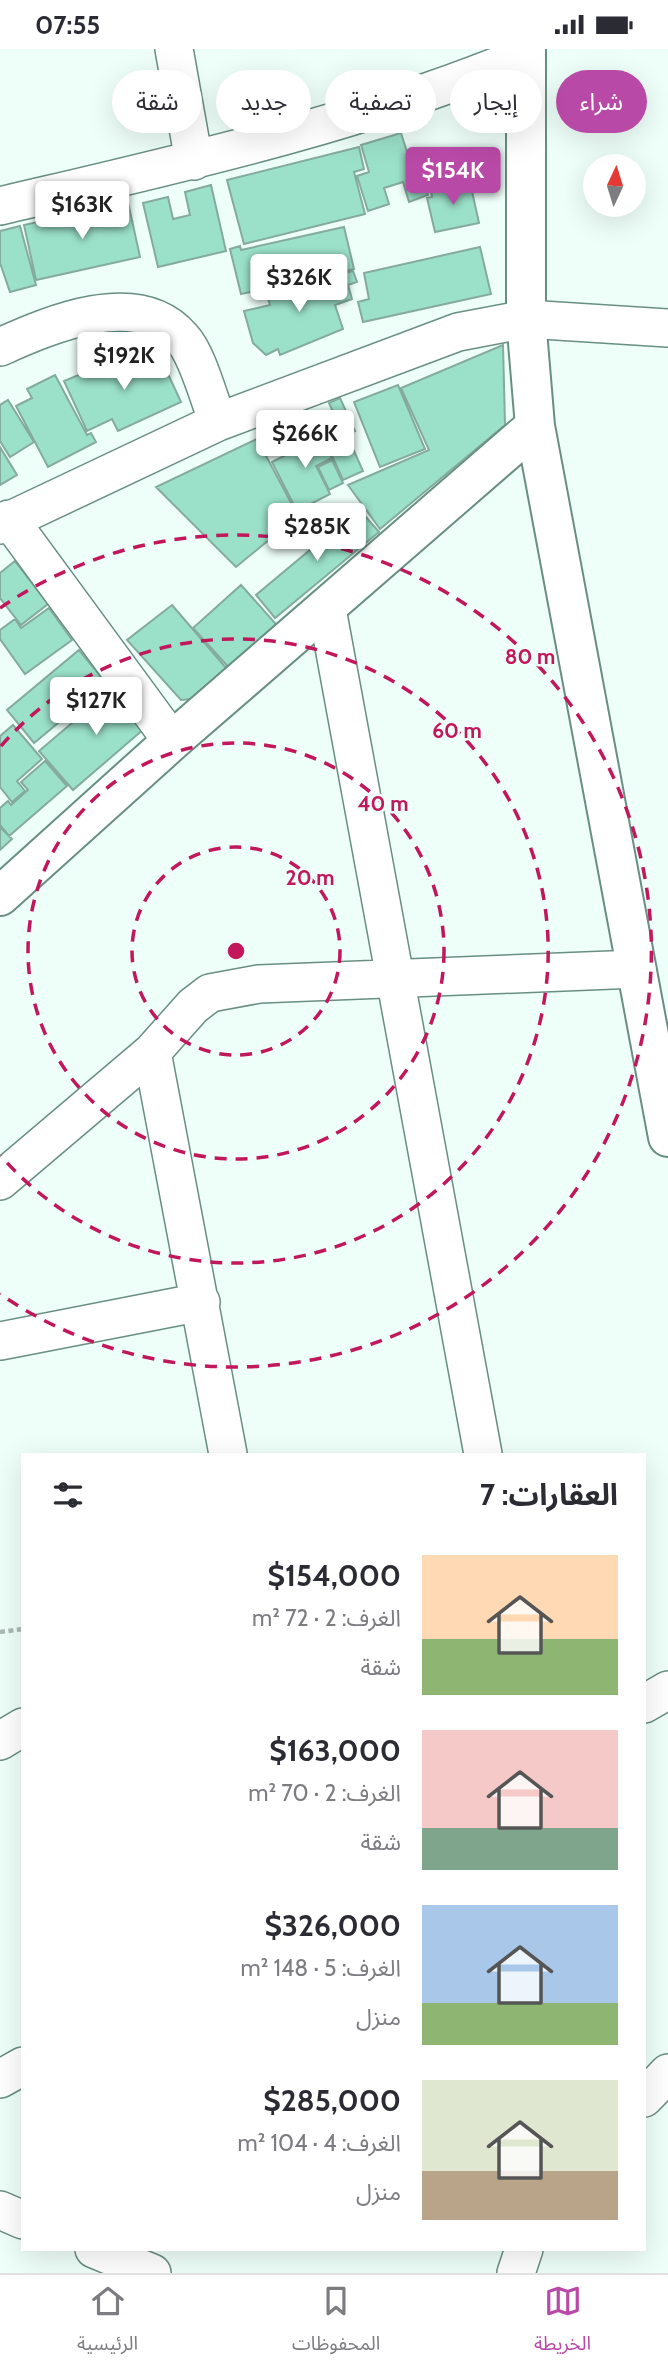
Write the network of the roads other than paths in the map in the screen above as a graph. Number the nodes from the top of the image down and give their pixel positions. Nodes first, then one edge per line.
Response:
1 (174, 49) edge
2 (525, 52) edge
3 (194, 160) junction
4 (0, 206) edge
5 (526, 319) junction
6 (668, 328) edge
7 (0, 347) edge
8 (218, 422) junction
9 (535, 426) junction
10 (5, 522) edge
11 (327, 609) junction
12 (172, 741) junction
13 (0, 896) edge
14 (637, 969) junction
15 (396, 978) junction
16 (152, 1052) junction
17 (668, 1137) edge
18 (0, 1181) edge
19 (201, 1302) junction
20 (0, 1341) edge
21 (228, 1453) edge
22 (484, 1453) edge
23 (668, 1690) edge
24 (646, 1703) edge
25 (21, 1728) edge
26 (0, 1741) edge
27 (21, 2067) edge
28 (668, 2073) edge
29 (0, 2080) edge
30 (646, 2096) edge
31 (0, 2210) edge
32 (21, 2219) edge
33 (99, 2251) edge
34 (523, 2251) edge
35 (152, 2273) edge
36 (516, 2273) edge

1 - 3 street
2 - 3 street
2 - 5 main road
3 - 4 street
5 - 6 street
5 - 8 street
5 - 9 main road
7 - 8 street
8 - 10 street
9 - 11 main road
9 - 14 main road
10 - 12 street
11 - 12 main road
11 - 15 street
12 - 13 main road
14 - 15 street
14 - 17 main road
15 - 16 street
15 - 22 street
16 - 18 street
16 - 19 street
19 - 20 street
19 - 21 street
23 - 24 street
25 - 26 street
27 - 29 street
28 - 30 street
31 - 32 street
33 - 35 street
34 - 36 street

